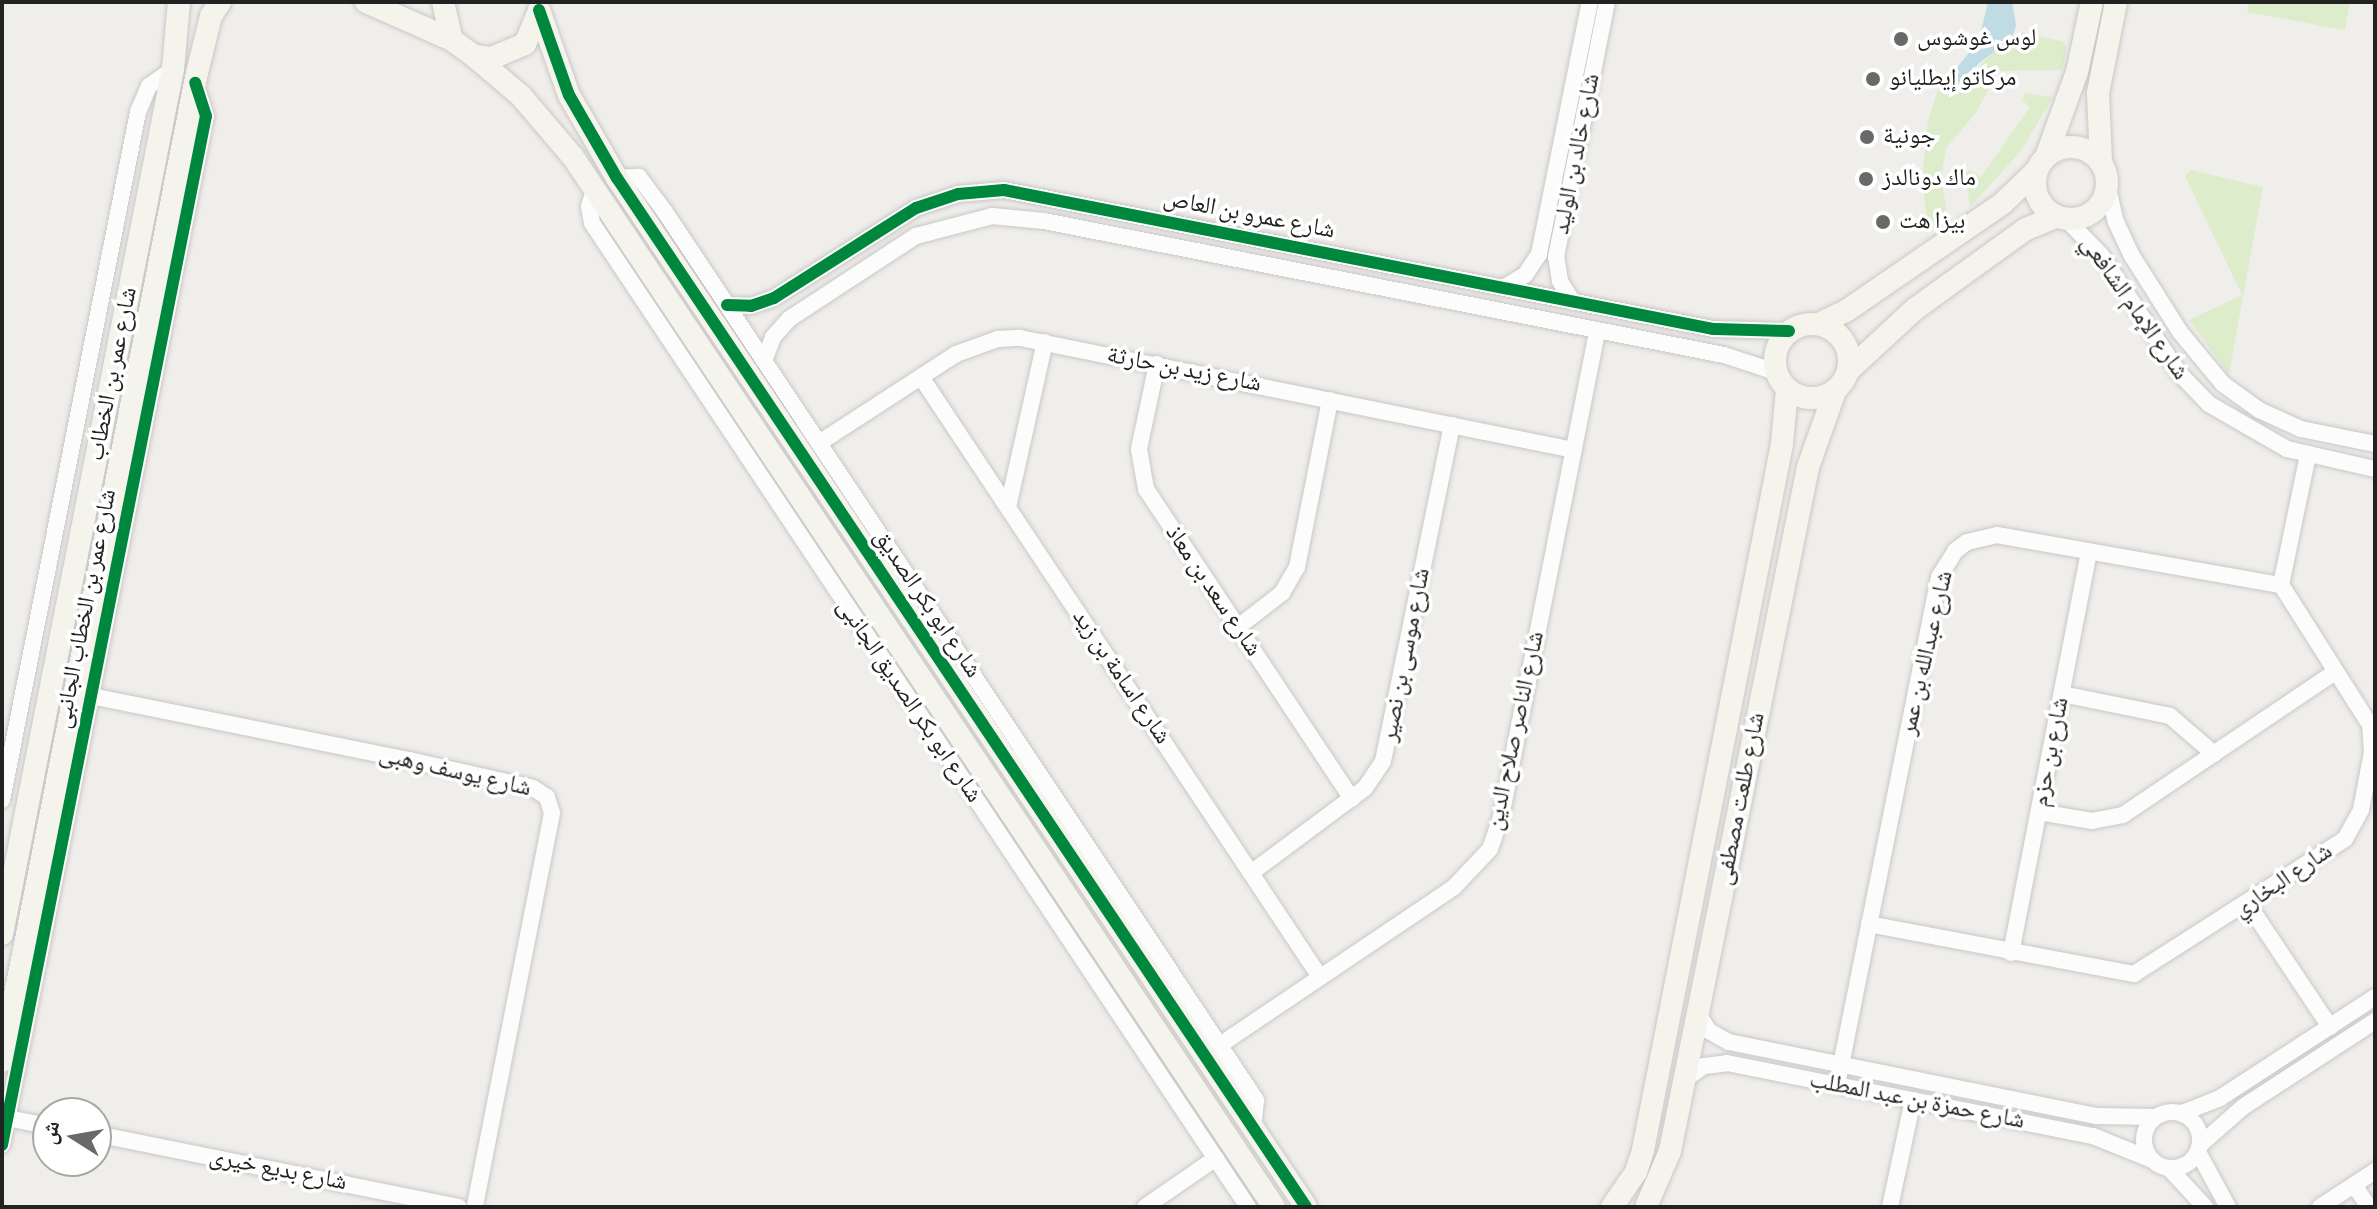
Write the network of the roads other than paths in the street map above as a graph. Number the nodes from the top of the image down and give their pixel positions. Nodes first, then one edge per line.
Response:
1 (179, 2) edge
2 (220, 2) edge
3 (366, 2) edge
4 (443, 2) edge
5 (1590, 2) edge
6 (1607, 2) edge
7 (2092, 2) edge
8 (2116, 2) edge
9 (539, 6) edge
10 (452, 40) junction
11 (474, 56) junction
12 (173, 69) junction
13 (195, 83) junction
14 (2041, 163) junction
15 (2104, 173) junction
16 (617, 178) junction
17 (594, 190) junction
18 (2061, 218) junction
19 (1319, 251) junction
20 (1351, 258) junction
21 (1315, 275) junction
22 (1346, 281) junction
23 (1503, 288) junction
24 (1573, 302) junction
25 (727, 305) junction
26 (1819, 324) junction
27 (1597, 331) junction
28 (1789, 331) junction
29 (1045, 342) junction
30 (764, 361) junction
31 (1157, 364) junction
32 (1848, 371) junction
33 (921, 377) junction
34 (1782, 381) junction
35 (1835, 391) junction
36 (1330, 400) junction
37 (1452, 425) junction
38 (819, 443) junction
39 (2375, 444) edge
40 (1574, 450) junction
41 (2308, 455) junction
42 (2375, 469) edge
43 (1008, 507) junction
44 (2089, 551) junction
45 (2281, 585) junction
46 (1238, 627) junction
47 (2335, 672) junction
48 (2062, 694) junction
49 (91, 696) junction
50 (2214, 754) junction
51 (30, 790) junction
52 (54, 795) junction
53 (1352, 799) junction
54 (2, 800) edge
55 (2039, 812) junction
56 (1251, 873) junction
57 (1098, 900) junction
58 (2248, 904) junction
59 (1077, 915) junction
60 (1869, 924) junction
61 (2, 934) edge
62 (2011, 953) junction
63 (1320, 977) junction
64 (2375, 997) edge
65 (1697, 1013) junction
66 (2375, 1021) edge
67 (2330, 1027) junction
68 (1220, 1045) junction
69 (2, 1061) edge
70 (1841, 1064) junction
71 (1684, 1080) junction
72 (1837, 1085) junction
73 (1913, 1100) junction
74 (2182, 1113) junction
75 (5, 1117) edge
76 (2155, 1117) junction
77 (32, 1123) edge
78 (1253, 1128) junction
79 (112, 1137) edge
80 (2, 1145) edge
81 (2199, 1148) junction
82 (1216, 1158) junction
83 (2150, 1159) junction
84 (2169, 1168) junction
85 (2375, 1171) edge
86 (2354, 1185) junction
87 (459, 1207) edge
88 (475, 1207) edge
89 (1145, 1207) edge
90 (1248, 1207) edge
91 (1274, 1207) edge
92 (1306, 1207) edge
93 (1612, 1207) edge
94 (1646, 1207) edge
95 (1890, 1207) edge
96 (2205, 1207) edge
97 (2228, 1207) edge
98 (2320, 1207) edge
99 (2369, 1207) edge

1 - 12 street, شارع عمر بن الخطاب
2 - 13 street, شارع عمر بن الخطاب
3 - 10 street, شارع ابو بكر الصديق
4 - 10 street
5 - 23 street, شارع خالد بن الوليد
6 - 24 street, شارع خالد بن الوليد
7 - 14 street
8 - 15 street
9 - 11 street
9 - 16 street, شارع ابو بكر الصديق
10 - 11 street, شارع ابو بكر الصديق
11 - 17 street, شارع ابو بكر الصديق
12 - 51 street, شارع عمر بن الخطاب
12 - 54 street, شارع عمر بن الخطاب الجانبى
13 - 49 street, شارع عمر بن الخطاب الجانبى
13 - 52 street, شارع عمر بن الخطاب
14 - 15 street
14 - 18 street
14 - 26 street
15 - 18 street
15 - 39 street, شارع الإمام الشافعي
16 - 25 street
16 - 57 street, شارع ابو بكر الصديق
17 - 59 street, شارع ابو بكر الصديق
17 - 82 street, شارع ابو بكر الصديق الجانبى
18 - 32 street
18 - 41 street, شارع الإمام الشافعي
19 - 20 street, شارع عمرو بن العاص
19 - 21 street
19 - 25 street, شارع عمرو بن العاص
20 - 22 street
20 - 23 street, شارع عمرو بن العاص
21 - 22 street, شارع عمرو بن العاص
21 - 30 street, شارع عمرو بن العاص
22 - 27 street, شارع عمرو بن العاص
23 - 24 street, شارع عمرو بن العاص
24 - 28 street, شارع عمرو بن العاص
25 - 30 street
26 - 28 street
26 - 32 street
27 - 34 street, شارع عمرو بن العاص
27 - 40 street, شارع الناصر صلاح الدين
28 - 34 street
29 - 31 street, شارع زيد بن حارثة
29 - 33 street, شارع زيد بن حارثة
29 - 43 street
30 - 38 street
31 - 36 street, شارع زيد بن حارثة
31 - 46 street, شارع سعد بن معاذ
32 - 35 street
33 - 38 street, شارع زيد بن حارثة
33 - 43 street, شارع اسامة بن زيد
34 - 35 street
34 - 93 street, شارع طلعت مصطفى
35 - 65 street, شارع طلعت مصطفى
36 - 37 street, شارع زيد بن حارثة
36 - 46 street
37 - 40 street, شارع زيد بن حارثة
37 - 53 street, شارع موسى بن نصير
38 - 68 street
40 - 63 street, شارع الناصر صلاح الدين
41 - 42 street, شارع الإمام الشافعي
41 - 45 street
43 - 56 street, شارع اسامة بن زيد
44 - 45 street, شارع عبدالله بن عمر
44 - 48 street, شارع بن حزم
44 - 60 street, شارع عبدالله بن عمر
45 - 47 street, شارع البخاري
46 - 53 street, شارع سعد بن معاذ
47 - 50 street
47 - 58 street, شارع البخاري
48 - 50 street
48 - 55 street, شارع بن حزم
49 - 75 street, شارع عمر بن الخطاب الجانبى
49 - 88 street, شارع يوسف وهبى
50 - 55 street
51 - 52 street
51 - 61 street, شارع عمر بن الخطاب
52 - 69 street, شارع عمر بن الخطاب
53 - 56 street, شارع موسى بن نصير
55 - 62 street, شارع بن حزم
56 - 63 street, شارع اسامة بن زيد
57 - 59 street
57 - 78 street, شارع ابو بكر الصديق
58 - 62 street, شارع البخاري
58 - 67 street
59 - 91 street, شارع ابو بكر الصديق
60 - 62 street, شارع البخاري
60 - 70 street, شارع عبدالله بن عمر
63 - 68 street, شارع الناصر صلاح الدين
64 - 67 street
65 - 70 street, شارع حمزة بن عبد المطلب
65 - 71 street, شارع طلعت مصطفى
66 - 81 street
67 - 74 street
68 - 78 street
70 - 72 street, شارع عبدالله بن عمر
70 - 76 street, شارع حمزة بن عبد المطلب
71 - 72 street, شارع حمزة بن عبد المطلب
71 - 94 street, شارع طلعت مصطفى
72 - 73 street, شارع حمزة بن عبد المطلب
73 - 83 street, شارع حمزة بن عبد المطلب
73 - 95 street
74 - 76 street
74 - 81 street
75 - 77 street
75 - 80 street, شارع عمر بن الخطاب الجانبى
76 - 83 street
78 - 92 street, شارع ابو بكر الصديق
79 - 87 street, شارع بديع خيرى
81 - 84 street
81 - 97 street
82 - 89 street
82 - 90 street, شارع ابو بكر الصديق الجانبى
83 - 84 street
84 - 96 street
85 - 86 street
86 - 98 street
86 - 99 street

